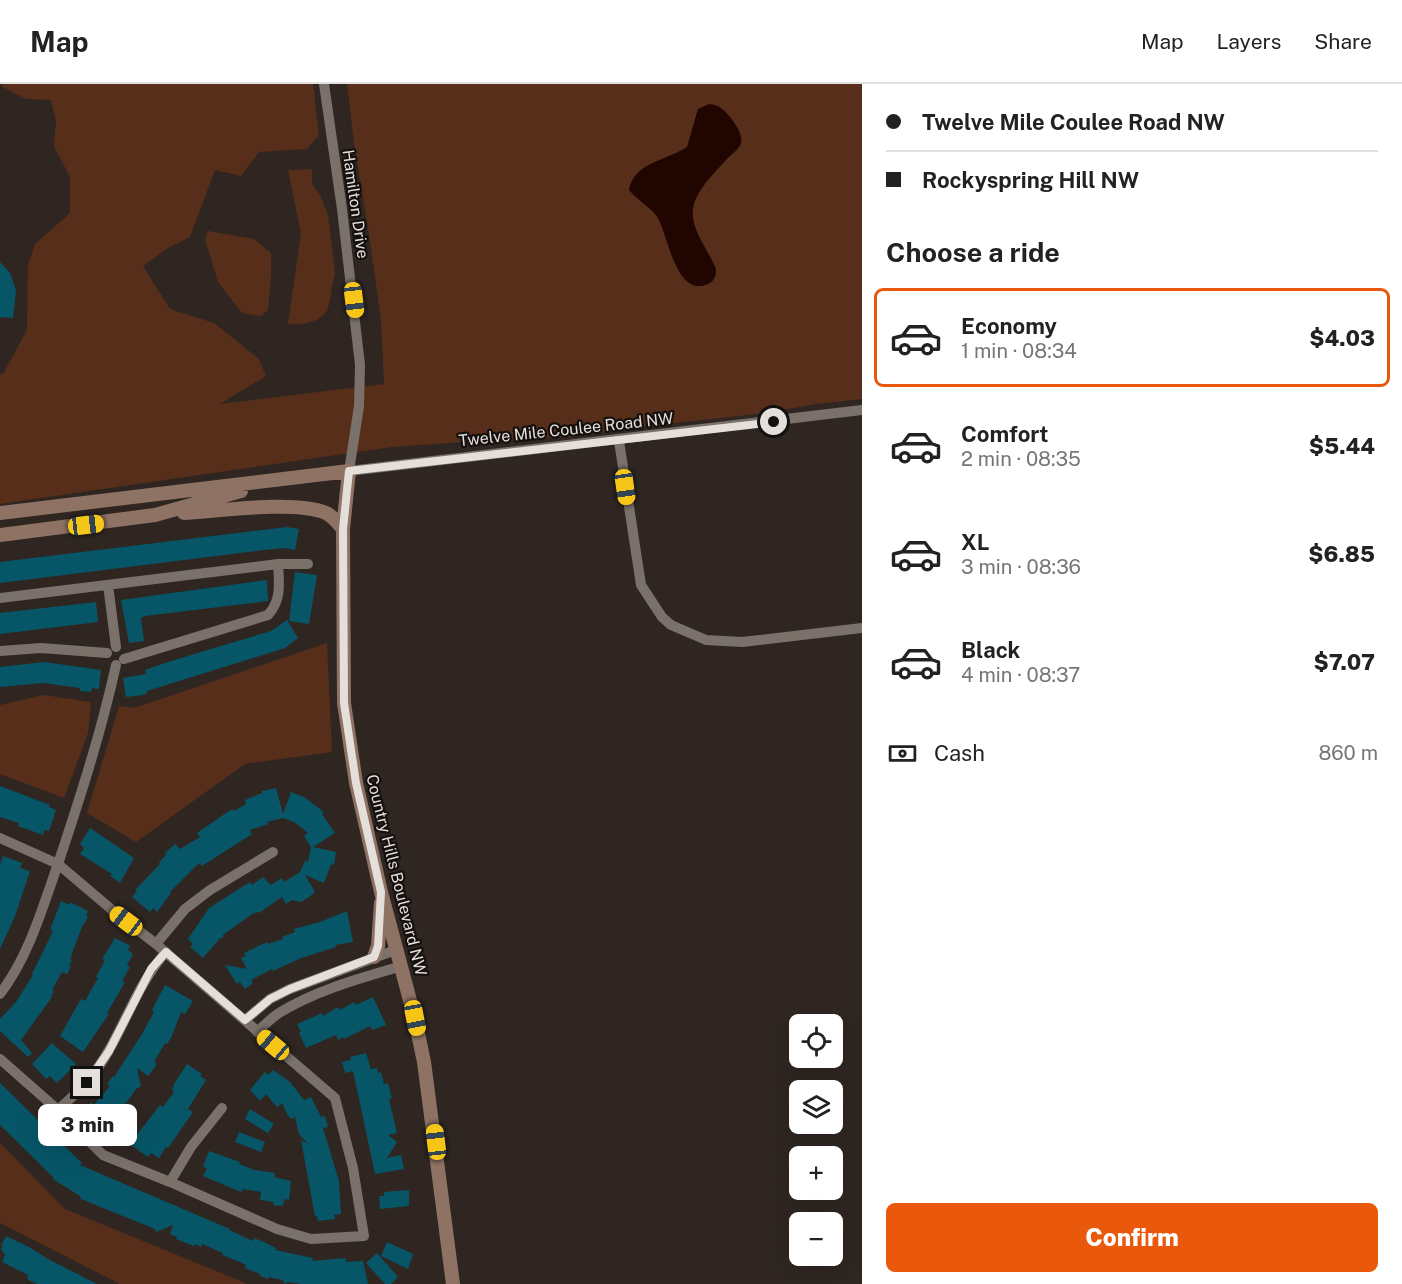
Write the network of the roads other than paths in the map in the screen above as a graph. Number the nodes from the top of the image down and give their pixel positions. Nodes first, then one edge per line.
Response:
1 (324, 84) edge
2 (862, 410) edge
3 (619, 441) junction
4 (349, 471) junction
5 (274, 481) junction
6 (0, 513) edge
7 (155, 515) junction
8 (343, 529) junction
9 (0, 535) edge
10 (278, 564) junction
11 (308, 564) dead end
12 (108, 585) junction
13 (0, 598) edge
14 (862, 628) edge
15 (112, 650) junction
16 (0, 651) edge
17 (120, 662) junction
18 (0, 838) edge
19 (273, 852) dead end
20 (58, 864) junction
21 (381, 892) junction
22 (156, 944) junction
23 (398, 949) junction
24 (166, 952) junction
25 (374, 957) junction
26 (402, 966) junction
27 (0, 994) edge
28 (245, 1020) junction
29 (257, 1032) junction
30 (0, 1059) edge
31 (222, 1108) dead end
32 (58, 1110) junction
33 (170, 1182) junction
34 (453, 1284) edge

1 - 4 street, Hamilton Drive
2 - 3 street, Twelve Mile Coulee Road NW
3 - 4 street, Twelve Mile Coulee Road NW
3 - 14 street
4 - 5 main road, Twelve Mile Coulee Road NW
4 - 8 main road, Country Hills Boulevard NW
5 - 6 main road, Twelve Mile Coulee Road NW
5 - 7 main road, Twelve Mile Coulee Road NW
7 - 8 main road
7 - 9 main road, Twelve Mile Coulee Road NW
8 - 21 main road, Country Hills Boulevard NW
10 - 11 street
10 - 12 street
10 - 17 street
12 - 13 street
12 - 15 street
15 - 16 street
15 - 17 street
15 - 17 street
17 - 20 street
18 - 20 street
19 - 22 street
20 - 22 street
20 - 27 street
21 - 23 main road, Country Hills Boulevard NW
21 - 25 main road
22 - 24 street
23 - 25 street
23 - 26 main road, Country Hills Boulevard NW
24 - 28 street
24 - 32 street
25 - 28 street
26 - 29 street
26 - 34 main road, Country Hills Boulevard NW
28 - 29 street
29 - 33 street
30 - 32 street
31 - 33 street
32 - 33 street

